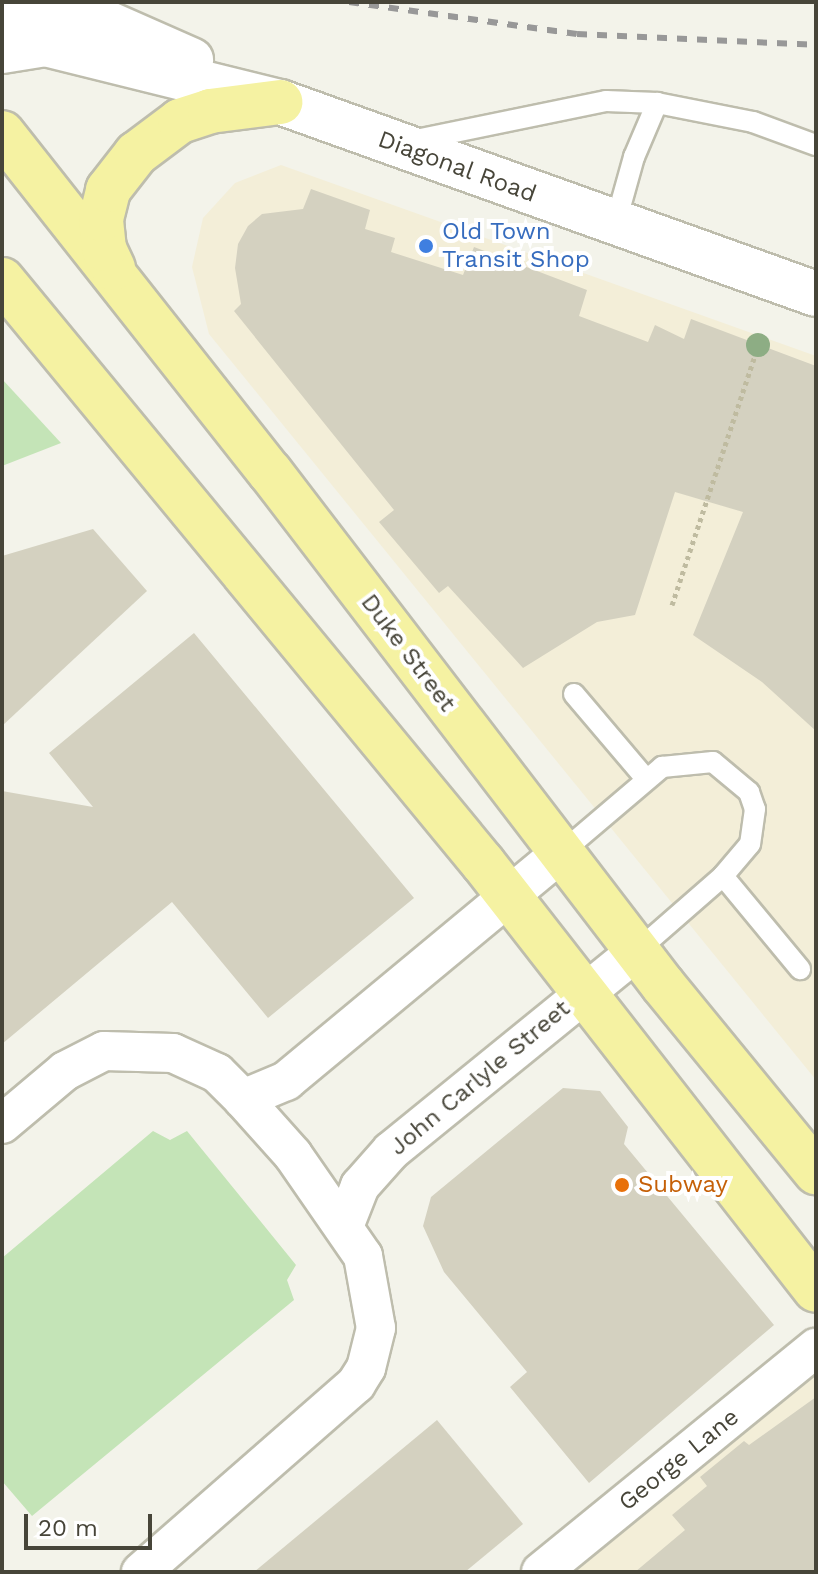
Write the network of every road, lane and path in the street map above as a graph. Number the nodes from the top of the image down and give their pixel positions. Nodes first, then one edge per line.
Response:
1 (2, 11) edge
2 (2, 51) edge
3 (280, 102) junction
4 (657, 103) junction
5 (2, 133) edge
6 (395, 144) junction
7 (816, 145) edge
8 (615, 225) junction
9 (2, 280) edge
10 (119, 282) junction
11 (816, 294) edge
12 (762, 334) dead end
13 (672, 605) dead end
14 (574, 694) dead end
15 (646, 779) junction
16 (561, 853) junction
17 (723, 876) junction
18 (508, 895) junction
19 (637, 951) junction
20 (800, 969) dead end
21 (581, 992) junction
22 (243, 1099) junction
23 (2, 1124) edge
24 (816, 1172) edge
25 (345, 1224) junction
26 (816, 1290) edge
27 (816, 1348) edge
28 (141, 1572) edge
29 (541, 1572) edge

1 - 3 street, Diagonal Road
2 - 3 street, Diagonal Road
3 - 6 street, Diagonal Road
3 - 10 main road
4 - 6 lane
4 - 7 lane
4 - 8 lane
5 - 10 main road, Duke Street
6 - 8 street, Diagonal Road
8 - 11 street, Diagonal Road
9 - 18 main road
10 - 16 main road, Duke Street
12 - 13 path
14 - 15 lane
15 - 16 lane
15 - 17 lane
16 - 18 street
16 - 19 main road, Duke Street
17 - 19 lane
17 - 20 lane
18 - 21 main road
18 - 22 street
19 - 21 street, John Carlyle Street
19 - 24 main road, Duke Street
21 - 25 street, John Carlyle Street
21 - 26 main road
22 - 23 street
22 - 25 street
25 - 28 street
27 - 29 street, George Lane

